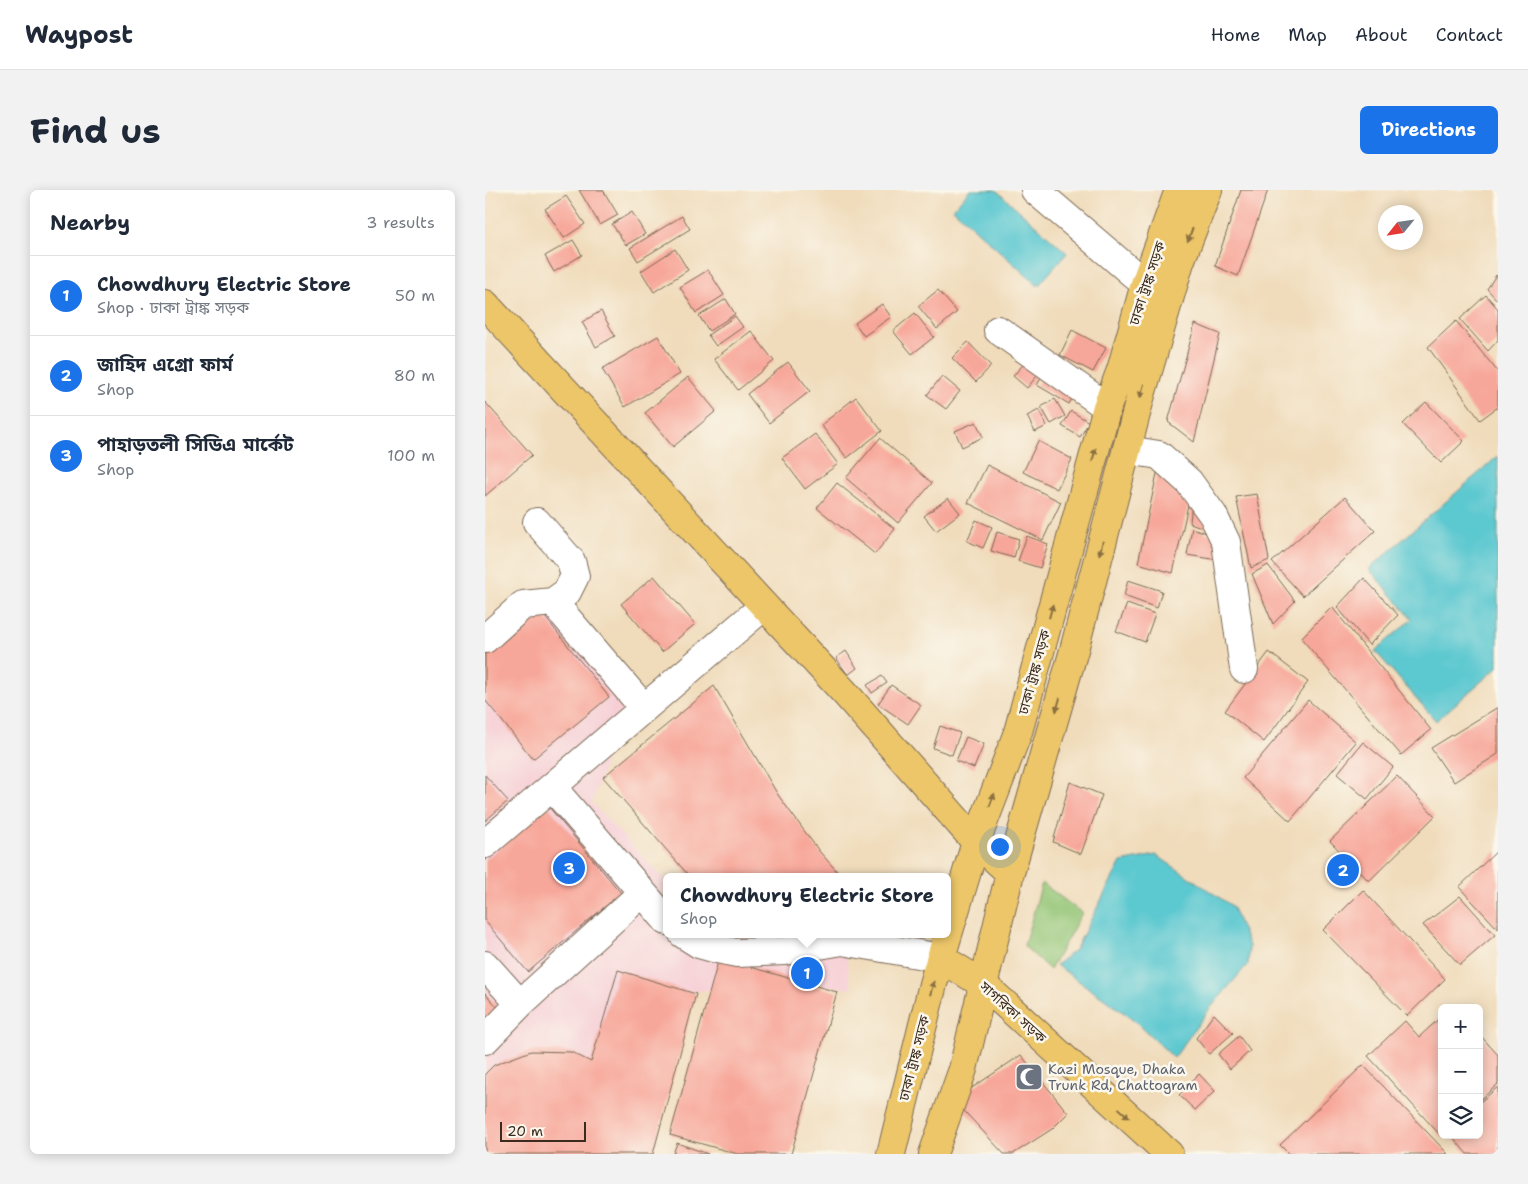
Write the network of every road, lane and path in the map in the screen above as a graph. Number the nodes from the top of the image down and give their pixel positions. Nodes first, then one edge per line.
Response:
1 (1035, 190) edge
2 (1179, 190) edge
3 (1207, 190) edge
4 (1145, 284) junction
5 (485, 304) edge
6 (998, 330) dead end
7 (1107, 407) junction
8 (1127, 450) junction
9 (537, 522) dead end
10 (553, 602) junction
11 (764, 606) junction
12 (485, 639) edge
13 (1243, 669) dead end
14 (644, 708) junction
15 (552, 787) junction
16 (976, 842) junction
17 (485, 844) edge
18 (1010, 873) junction
19 (642, 893) junction
20 (663, 917) edge
21 (951, 925) edge
22 (689, 938) edge
23 (947, 938) edge
24 (941, 958) junction
25 (485, 965) edge
26 (983, 984) junction
27 (520, 1004) junction
28 (485, 1040) edge
29 (891, 1154) edge
30 (933, 1154) edge
31 (1169, 1154) edge

1 - 4 street
2 - 4 main road, ঢাকা ট্রাঙ্ক সড়ক
3 -> 8 main road, ঢাকা ট্রাঙ্ক সড়ক
4 - 7 main road, ঢাকা ট্রাঙ্ক সড়ক
5 - 11 main road
6 - 7 street
16 -> 7 main road, ঢাকা ট্রাঙ্ক সড়ক
8 - 13 street
8 -> 18 main road, ঢাকা ট্রাঙ্ক সড়ক
9 - 10 street
10 - 12 street
10 - 14 street
11 - 14 street
11 - 16 main road
14 - 15 street
15 - 17 street
15 - 19 street
16 - 18 main road
16 - 21 main road, ঢাকা ট্রাঙ্ক সড়ক
18 - 26 main road, ঢাকা ট্রাঙ্ক সড়ক
19 - 20 street
19 - 27 street
22 - 24 street
23 - 24 main road, ঢাকা ট্রাঙ্ক সড়ক
24 - 26 main road, সাগরিকা সড়ক
29 -> 24 main road, ঢাকা ট্রাঙ্ক সড়ক
25 - 27 street
26 - 30 main road, ঢাকা ট্রাঙ্ক সড়ক
26 -> 31 main road, সাগরিকা সড়ক
27 - 28 street

